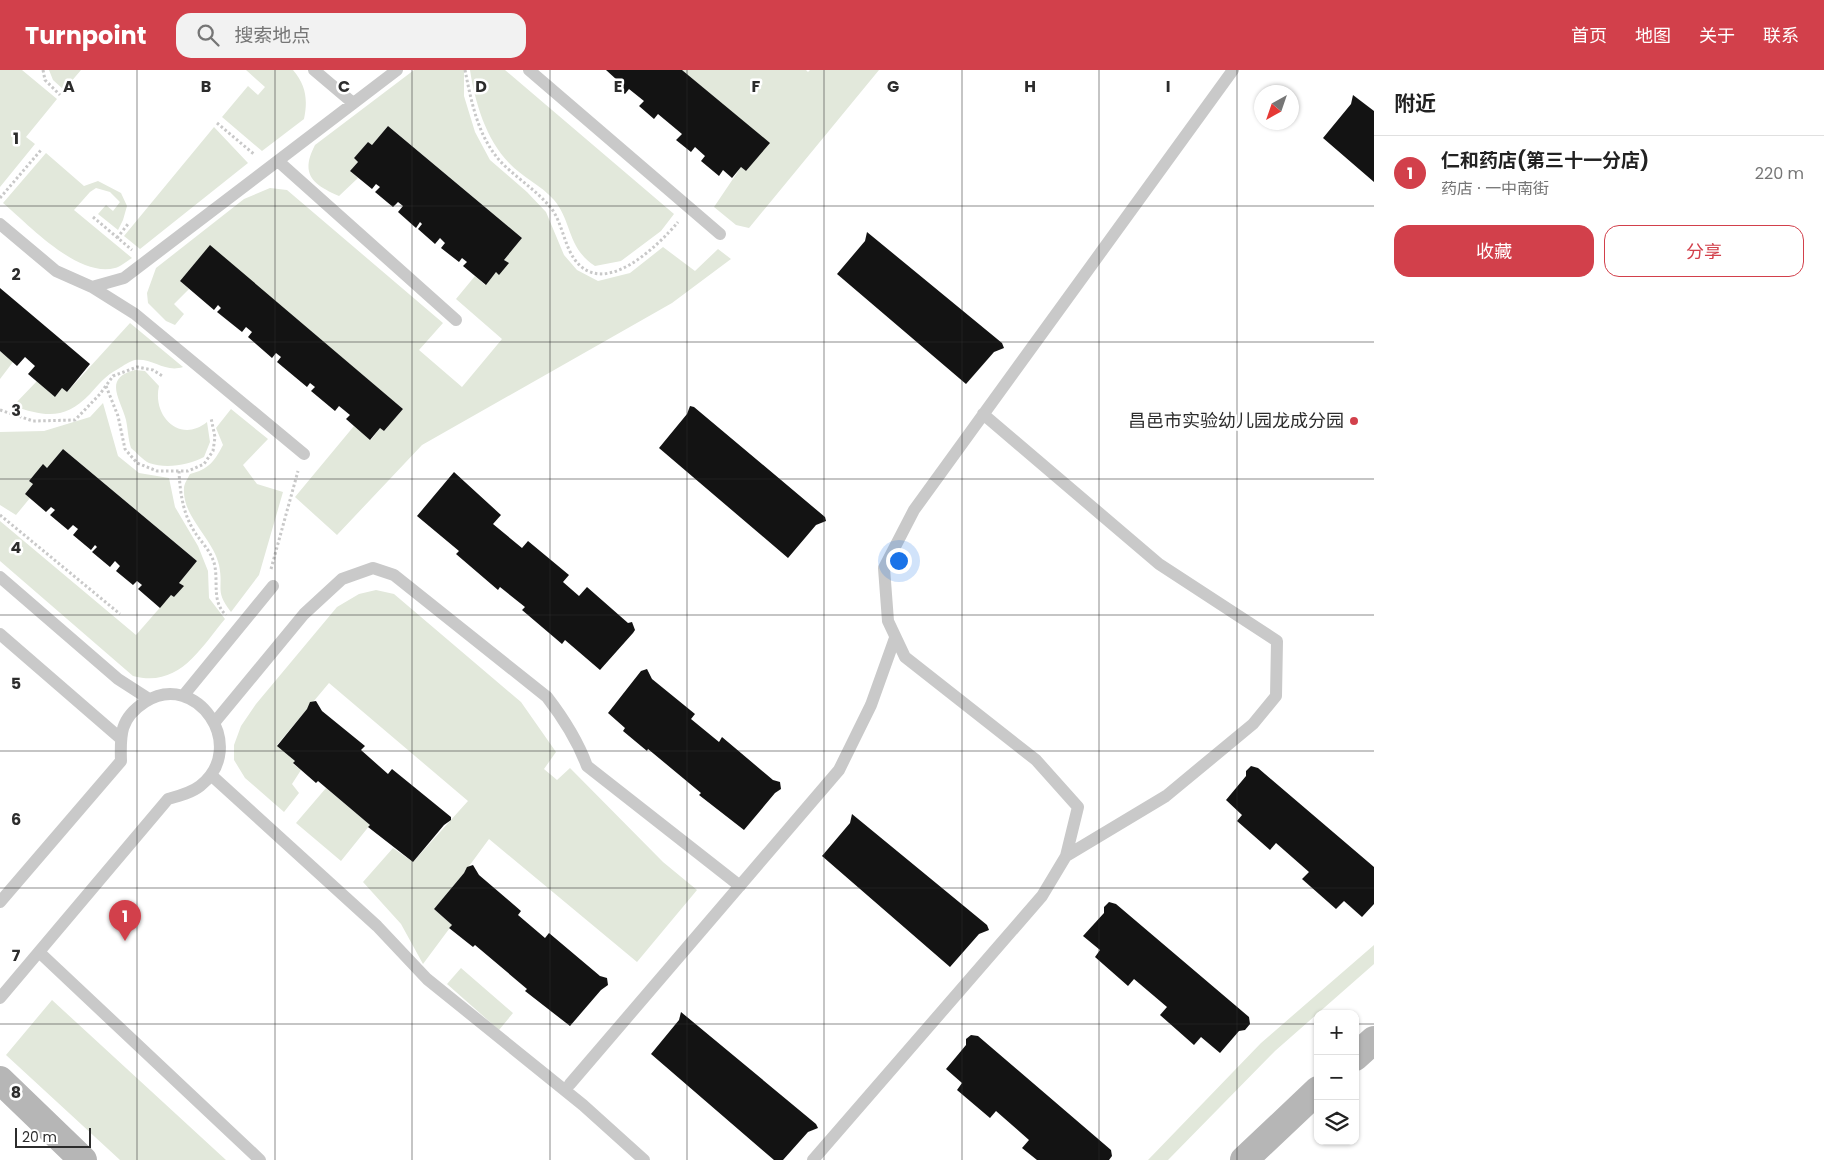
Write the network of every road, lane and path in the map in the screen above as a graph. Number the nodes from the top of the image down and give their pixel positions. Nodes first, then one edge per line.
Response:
1 (43, 70) edge
2 (314, 70) edge
3 (397, 70) edge
4 (465, 70) edge
5 (529, 70) edge
6 (1233, 70) edge
7 (60, 95) dead end
8 (353, 103) junction
9 (217, 123) dead end
10 (41, 150) dead end
11 (274, 164) junction
12 (0, 198) edge
13 (690, 208) junction
14 (93, 217) dead end
15 (0, 224) edge
16 (128, 224) dead end
17 (720, 234) dead end
18 (117, 238) junction
19 (146, 262) junction
20 (92, 287) junction
21 (456, 320) dead end
22 (164, 377) dead end
23 (106, 386) junction
24 (0, 410) edge
25 (983, 414) junction
26 (211, 418) dead end
27 (304, 454) joint
28 (179, 471) junction
29 (0, 514) edge
30 (0, 577) edge
31 (274, 586) dead end
32 (263, 598) junction
33 (120, 614) dead end
34 (240, 627) junction
35 (0, 634) edge
36 (895, 638) junction
37 (183, 696) junction
38 (150, 699) junction
39 (214, 723) junction
40 (120, 738) junction
41 (211, 775) junction
42 (1066, 856) junction
43 (740, 886) junction
44 (0, 902) edge
45 (39, 952) junction
46 (0, 998) edge
47 (1374, 1040) edge
48 (1357, 1055) edge
49 (0, 1080) edge
50 (570, 1084) dead end
51 (1314, 1094) edge
52 (83, 1160) edge
53 (260, 1160) edge
54 (644, 1160) edge
55 (814, 1160) edge
56 (1244, 1160) edge

1 - 7 path
2 - 8 lane
3 - 8 lane
4 - 13 path
5 - 13 lane
6 - 25 lane
8 - 11 lane
9 - 11 path
10 - 12 path
11 - 19 lane
11 - 21 lane
13 - 17 lane
14 - 18 path
15 - 20 lane
16 - 18 path
18 - 19 path
19 - 20 lane
20 - 27 lane
22 - 23 path
23 - 24 path
23 - 28 path
25 - 36 lane
25 - 42 lane
26 - 28 path
27 - 32 path
28 - 34 path
29 - 33 path
30 - 38 lane
31 - 32 lane
32 - 34 lane
34 - 37 lane
35 - 40 lane
36 - 42 lane
36 - 43 lane
37 - 38 lane
37 - 39 lane
38 - 40 lane
39 - 41 lane
39 - 43 lane
40 - 44 lane
41 - 45 lane
41 - 54 lane
42 - 55 lane
43 - 50 lane
45 - 46 lane
45 - 53 lane
47 - 48 street
49 - 52 street
51 - 56 street

